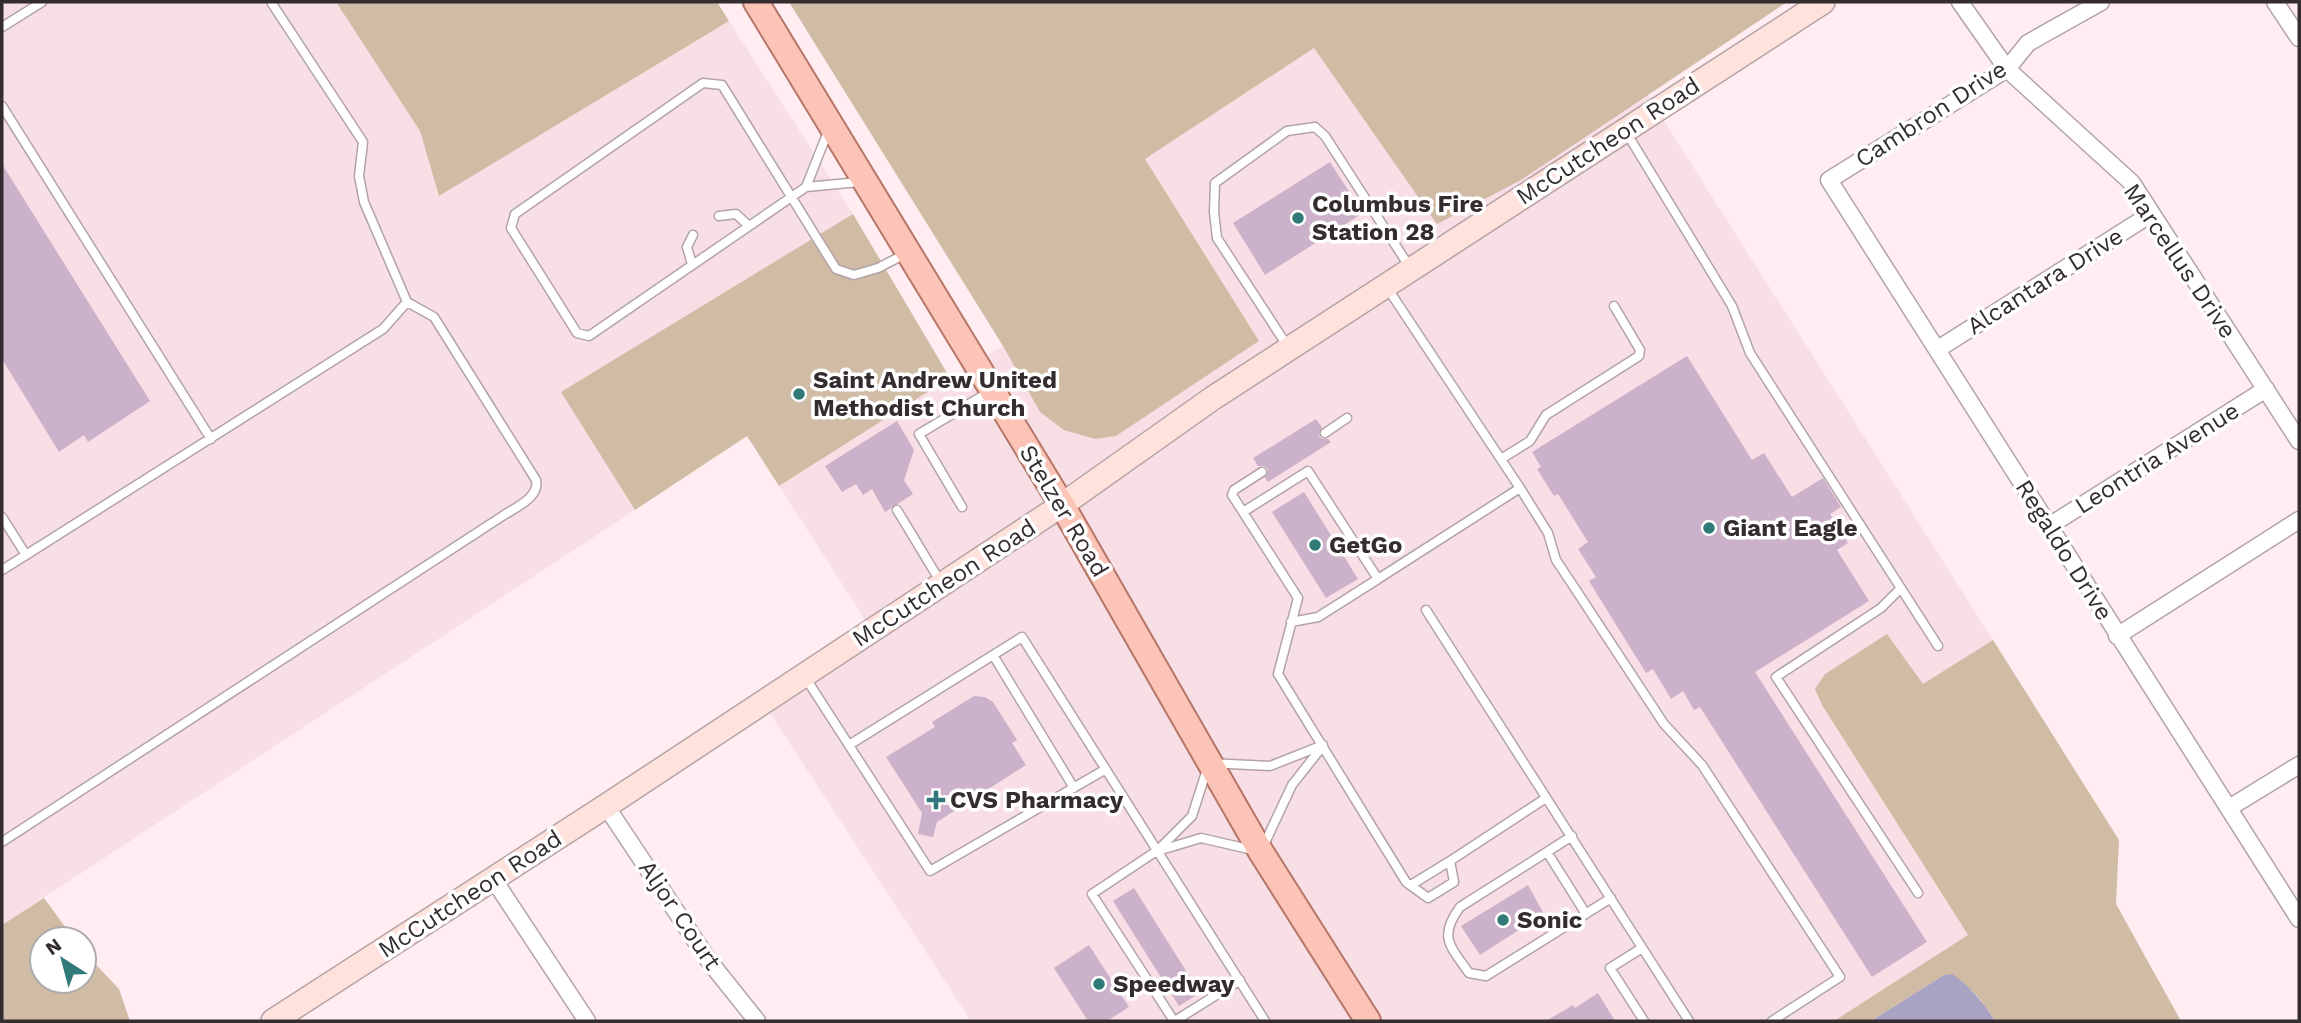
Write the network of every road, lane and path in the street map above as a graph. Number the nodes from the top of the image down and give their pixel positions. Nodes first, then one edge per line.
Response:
1 (42, 2) edge
2 (271, 2) edge
3 (756, 2) edge
4 (1823, 2) edge
5 (1960, 2) edge
6 (2101, 2) edge
7 (2275, 2) edge
8 (2, 27) edge
9 (2299, 38) edge
10 (2007, 69) junction
11 (2, 106) edge
12 (831, 123) junction
13 (1625, 130) junction
14 (866, 180) junction
15 (1829, 180) joint
16 (806, 187) junction
17 (791, 197) junction
18 (2151, 214) junction
19 (719, 216) dead end
20 (749, 226) junction
21 (693, 235) dead end
22 (910, 252) junction
23 (692, 264) junction
24 (1410, 269) junction
25 (1386, 285) junction
26 (407, 302) junction
27 (1614, 306) dead end
28 (1289, 348) junction
29 (1938, 349) junction
30 (2266, 389) junction
31 (992, 390) junction
32 (1347, 418) dead end
33 (1325, 433) dead end
34 (211, 439) junction
35 (2299, 441) edge
36 (1501, 459) junction
37 (1262, 472) dead end
38 (1520, 488) junction
39 (1062, 505) junction
40 (962, 507) dead end
41 (897, 510) dead end
42 (1243, 512) junction
43 (2, 517) edge
44 (2299, 520) edge
45 (2049, 526) junction
46 (26, 555) junction
47 (2, 570) edge
48 (1378, 579) junction
49 (942, 584) junction
50 (1901, 588) junction
51 (1426, 610) dead end
52 (1292, 622) junction
53 (2117, 636) junction
54 (1938, 646) dead end
55 (993, 655) junction
56 (804, 675) junction
57 (849, 745) junction
58 (1323, 745) junction
59 (1209, 763) junction
60 (2299, 765) edge
61 (1107, 769) junction
62 (1074, 788) junction
63 (1546, 798) junction
64 (606, 806) junction
65 (2230, 808) junction
66 (1572, 836) junction
67 (2, 842) edge
68 (1158, 850) junction
69 (1261, 852) junction
70 (1547, 852) junction
71 (1450, 861) junction
72 (494, 880) junction
73 (1411, 885) junction
74 (1918, 893) dead end
75 (1611, 898) junction
76 (1586, 914) junction
77 (2299, 919) edge
78 (1642, 948) junction
79 (1240, 980) junction
80 (1362, 1016) edge
81 (273, 1021) edge
82 (587, 1021) edge
83 (757, 1021) edge
84 (1175, 1021) edge
85 (1265, 1021) edge
86 (1644, 1021) edge
87 (1689, 1021) edge
88 (1772, 1021) edge

1 - 8 lane
2 - 26 lane
3 - 12 main road, Stelzer Road
4 - 13 main road, McCutcheon Road
5 - 10 street, Marcellus Drive
6 - 10 street, Cambron Drive
7 - 9 street
10 - 15 street, Cambron Drive
10 - 18 street, Marcellus Drive
11 - 34 lane
12 - 14 main road, Stelzer Road
12 - 16 lane
13 - 24 main road, McCutcheon Road
13 - 50 lane
14 - 16 lane
14 - 22 main road, Stelzer Road
15 - 29 street, Regaldo Drive
16 - 17 lane
17 - 20 lane
17 - 22 lane
17 - 23 lane
18 - 29 street, Alcantara Drive
18 - 30 street, Marcellus Drive
19 - 20 lane
20 - 23 lane
21 - 23 lane
22 - 31 main road, Stelzer Road
24 - 25 main road, McCutcheon Road
24 - 28 lane
25 - 28 main road, McCutcheon Road
25 - 36 lane
26 - 34 lane
26 - 67 lane
27 - 36 lane
28 - 39 main road, McCutcheon Road
29 - 45 street, Regaldo Drive
30 - 35 street, Marcellus Drive
30 - 45 street, Leontria Avenue
31 - 39 main road, Stelzer Road
31 - 40 lane
32 - 33 lane
34 - 46 lane
36 - 38 lane
37 - 42 lane
38 - 48 lane
38 - 88 lane
39 - 49 main road, McCutcheon Road
39 - 59 main road, Stelzer Road
41 - 49 lane
42 - 48 lane
42 - 52 lane
43 - 46 lane
44 - 53 street
45 - 53 street, Regaldo Drive
46 - 47 lane
48 - 52 lane
49 - 56 main road, McCutcheon Road
50 - 54 lane
50 - 74 lane
51 - 63 lane
52 - 58 lane
53 - 65 street, Regaldo Drive
55 - 57 lane
55 - 61 lane
55 - 62 lane
56 - 57 lane
56 - 64 main road, McCutcheon Road
57 - 62 lane
58 - 59 lane
58 - 69 lane
58 - 73 lane
59 - 68 lane
59 - 69 main road, Stelzer Road
60 - 65 street
61 - 62 lane
61 - 68 lane
63 - 66 lane
63 - 71 lane
64 - 72 main road, McCutcheon Road
64 - 83 street, Aljor Court
65 - 77 street, Regaldo Drive
66 - 70 lane
66 - 75 lane
68 - 69 lane
68 - 79 lane
68 - 84 lane
69 - 80 main road, Stelzer Road
70 - 76 lane
70 - 76 lane
71 - 73 lane
71 - 73 lane
72 - 81 main road, McCutcheon Road
72 - 82 street
75 - 76 lane
75 - 78 lane
78 - 86 lane
78 - 87 lane
79 - 84 lane
79 - 85 lane

